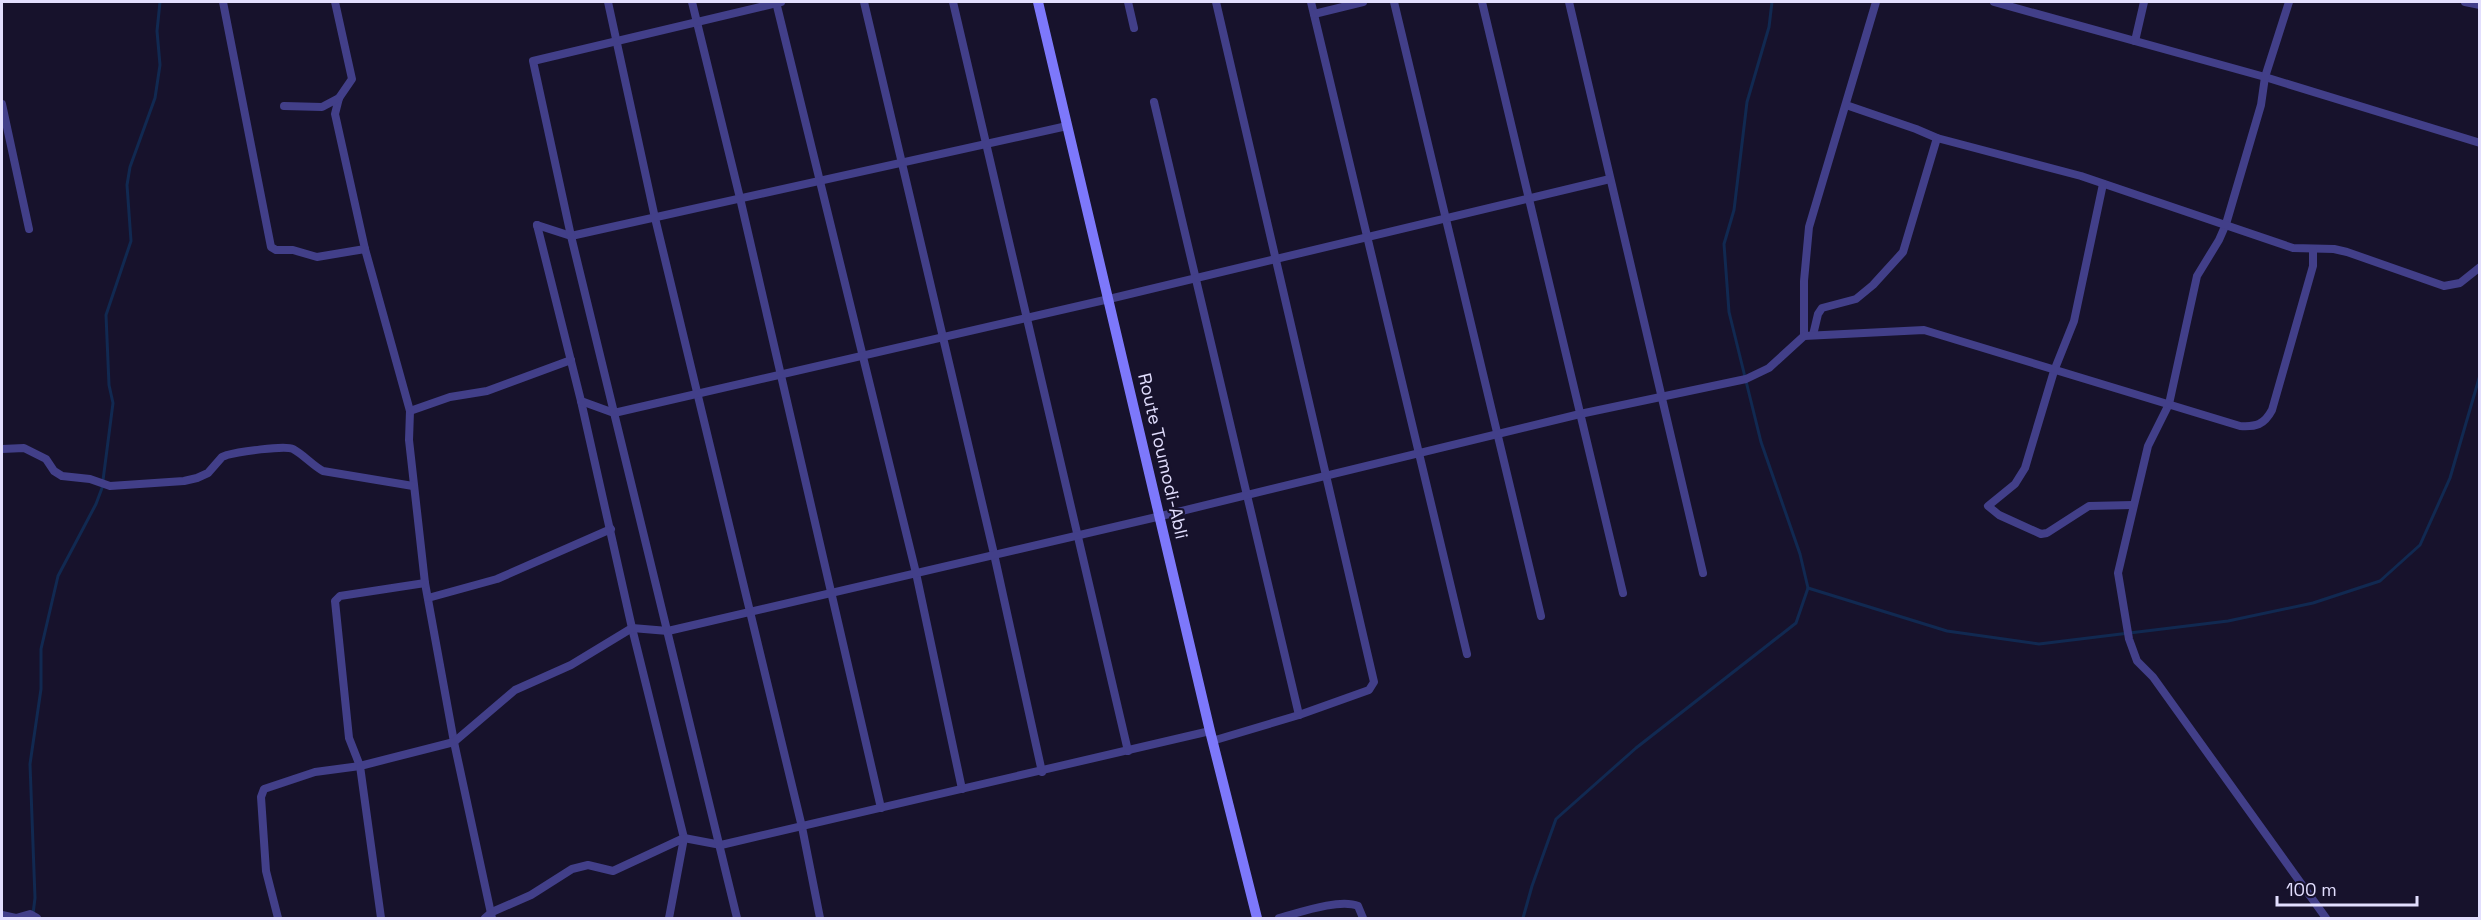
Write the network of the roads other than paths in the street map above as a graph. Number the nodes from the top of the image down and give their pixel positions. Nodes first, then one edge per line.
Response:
1 (223, 2) edge
2 (335, 2) edge
3 (608, 2) edge
4 (692, 2) edge
5 (778, 2) edge
6 (864, 2) edge
7 (953, 2) edge
8 (1038, 2) edge
9 (1128, 2) edge
10 (1216, 2) edge
11 (1311, 2) edge
12 (1363, 2) edge
13 (1394, 2) edge
14 (1482, 2) edge
15 (1569, 2) edge
16 (1876, 2) edge
17 (1994, 2) edge
18 (2144, 2) edge
19 (2289, 2) edge
20 (2465, 2) edge
21 (2480, 5) edge
22 (1314, 14) junction
23 (696, 21) junction
24 (1134, 28) dead end
25 (2135, 41) junction
26 (617, 42) junction
27 (2265, 77) junction
28 (339, 98) junction
29 (1154, 102) dead end
30 (2, 104) edge
31 (1846, 105) junction
32 (284, 106) dead end
33 (1067, 126) junction
34 (1936, 138) junction
35 (2480, 143) edge
36 (985, 144) junction
37 (903, 162) junction
38 (1610, 179) junction
39 (820, 181) junction
40 (2103, 184) junction
41 (740, 198) junction
42 (1528, 198) junction
43 (655, 218) junction
44 (1445, 219) junction
45 (2226, 224) junction
46 (29, 229) dead end
47 (571, 236) junction
48 (1368, 237) junction
49 (364, 249) junction
50 (2313, 249) junction
51 (1277, 259) junction
52 (2480, 267) edge
53 (1196, 279) junction
54 (1109, 299) junction
55 (1026, 318) junction
56 (1813, 335) junction
57 (1804, 336) junction
58 (943, 337) junction
59 (863, 356) junction
60 (571, 360) junction
61 (2054, 371) junction
62 (781, 374) junction
63 (697, 394) junction
64 (1660, 396) junction
65 (581, 401) junction
66 (2169, 404) junction
67 (410, 411) junction
68 (614, 413) junction
69 (1580, 414) junction
70 (1496, 434) junction
71 (2, 449) edge
72 (1419, 453) junction
73 (1327, 475) junction
74 (413, 486) junction
75 (1246, 495) junction
76 (2133, 505) junction
77 (1161, 516) junction
78 (611, 529) junction
79 (1077, 535) junction
80 (994, 554) junction
81 (916, 573) junction
82 (1703, 573) dead end
83 (425, 583) junction
84 (831, 591) junction
85 (1623, 593) dead end
86 (428, 598) junction
87 (750, 611) junction
88 (1541, 616) dead end
89 (632, 628) junction
90 (668, 631) junction
91 (1467, 654) dead end
92 (1299, 715) junction
93 (1211, 736) junction
94 (454, 742) junction
95 (1128, 751) junction
96 (360, 766) junction
97 (1042, 772) junction
98 (962, 789) junction
99 (881, 808) junction
100 (802, 827) junction
101 (684, 838) junction
102 (721, 844) junction
103 (2, 915) edge
104 (492, 915) edge
105 (13, 918) edge
106 (37, 918) edge
107 (278, 918) edge
108 (381, 918) edge
109 (485, 918) edge
110 (669, 918) edge
111 (737, 918) edge
112 (820, 918) edge
113 (1257, 918) edge
114 (1279, 918) edge
115 (1363, 918) edge
116 (2326, 918) edge

1 - 49 street
2 - 28 street
3 - 26 street
4 - 23 street
5 - 23 street
5 - 39 street
6 - 37 street
7 - 36 street
8 - 33 street, Route Toumodi-Abli
9 - 24 street
10 - 51 street
11 - 22 street
12 - 22 street
13 - 44 street
14 - 42 street
15 - 38 street
16 - 31 street
17 - 25 street
18 - 25 street
19 - 27 street
20 - 21 street
22 - 48 street
23 - 26 street
23 - 41 street
25 - 27 street
26 - 43 street
26 - 47 street
27 - 35 street
27 - 45 street
28 - 32 street
28 - 49 street
29 - 53 street
30 - 46 street
31 - 34 street
31 - 57 street
33 - 36 street
33 - 54 street, Route Toumodi-Abli
34 - 40 street
34 - 56 street
36 - 37 street
36 - 55 street
37 - 39 street
37 - 58 street
38 - 42 street
38 - 64 street
39 - 41 street
39 - 59 street
40 - 45 street
40 - 61 street
41 - 43 street
41 - 62 street
42 - 44 street
42 - 69 street
43 - 47 street
43 - 63 street
44 - 48 street
44 - 70 street
45 - 50 street
45 - 66 street
47 - 60 street
47 - 68 street
48 - 51 street
48 - 72 street
49 - 67 street
50 - 52 street
50 - 66 street
51 - 53 street
51 - 73 street
53 - 54 street
53 - 75 street
54 - 55 street
54 - 77 street, Route Toumodi-Abli
55 - 58 street
55 - 79 street
56 - 57 street
56 - 61 street
57 - 64 street
58 - 59 street
58 - 80 street
59 - 62 street
59 - 81 street
60 - 65 street
60 - 67 street
61 - 66 street
61 - 76 street
62 - 63 street
62 - 84 street
63 - 68 street
63 - 87 street
64 - 69 street
64 - 82 street
65 - 68 street
65 - 78 street
66 - 76 street
67 - 74 street
68 - 90 street
69 - 70 street
69 - 85 street
70 - 72 street
70 - 88 street
71 - 74 street
72 - 73 street
72 - 91 street
73 - 75 street
73 - 92 street
74 - 83 street
75 - 77 street
75 - 92 street
76 - 116 street
77 - 79 street
77 - 93 street, Route Toumodi-Abli
78 - 86 street
78 - 89 street
79 - 80 street
79 - 95 street
80 - 81 street
80 - 97 street
81 - 84 street
81 - 98 street
83 - 86 street
83 - 96 street
84 - 87 street
84 - 99 street
86 - 94 street
87 - 90 street
87 - 100 street
89 - 90 street
89 - 94 street
89 - 101 street
90 - 102 street
92 - 93 street
93 - 95 street
93 - 113 street, Route Toumodi-Abli
94 - 96 street
94 - 104 street
95 - 97 street
96 - 107 street
96 - 108 street
97 - 98 street
98 - 99 street
99 - 100 street
100 - 102 street
100 - 112 street
101 - 102 street
101 - 104 street
101 - 110 street
102 - 111 street
103 - 105 street
104 - 109 street
105 - 106 street
114 - 115 street

